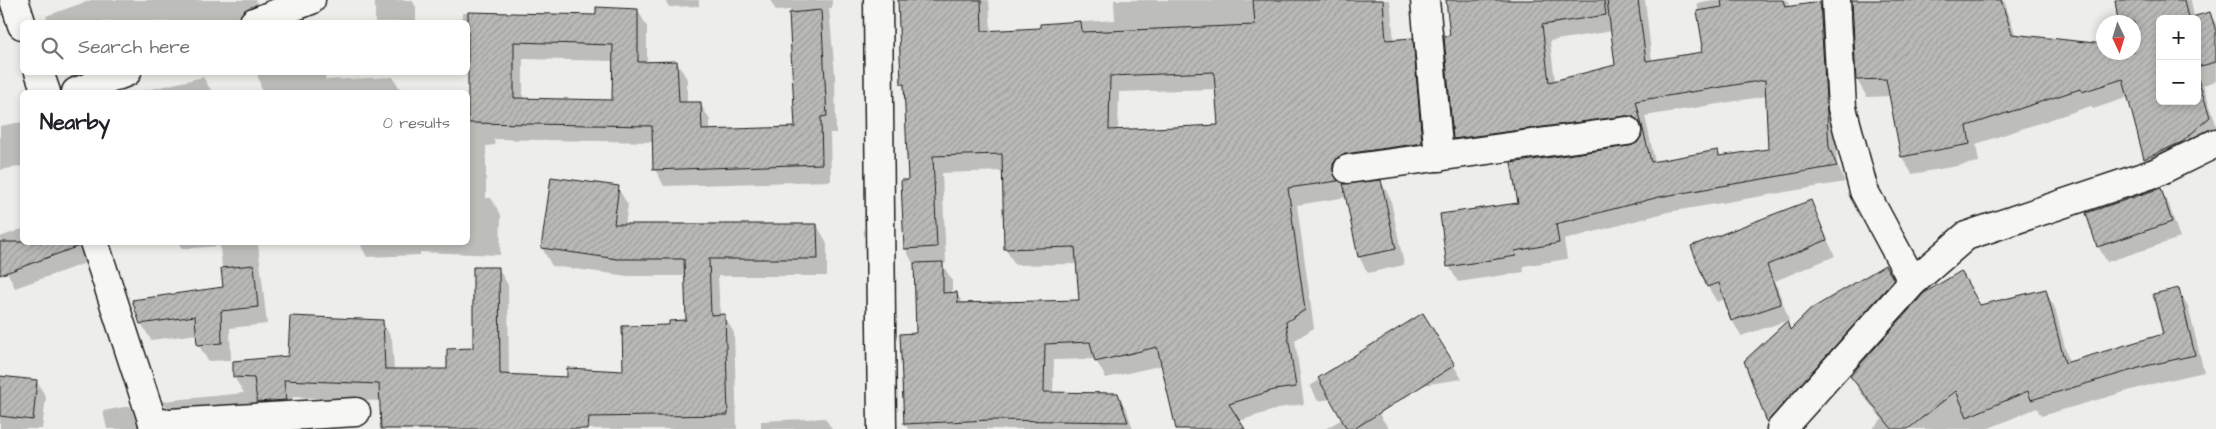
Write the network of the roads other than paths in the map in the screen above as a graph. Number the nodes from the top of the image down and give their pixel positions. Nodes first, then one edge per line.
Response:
1 (14, 0) edge
2 (311, 0) edge
3 (878, 0) edge
4 (1425, 0) edge
5 (1836, 0) edge
6 (20, 20) edge
7 (259, 20) edge
8 (40, 75) edge
9 (118, 75) edge
10 (45, 90) edge
11 (81, 90) edge
12 (1627, 131) dead end
13 (2216, 143) edge
14 (1439, 157) junction
15 (1348, 169) dead end
16 (95, 245) edge
17 (1913, 282) junction
18 (356, 412) dead end
19 (154, 427) edge
20 (882, 429) edge
21 (1781, 429) edge

1 - 6 street
2 - 7 street
3 - 20 street
4 - 14 street
5 - 17 street
8 - 10 street
9 - 11 street
12 - 14 street
13 - 17 street
14 - 15 street
16 - 19 street
17 - 21 street
18 - 19 street

